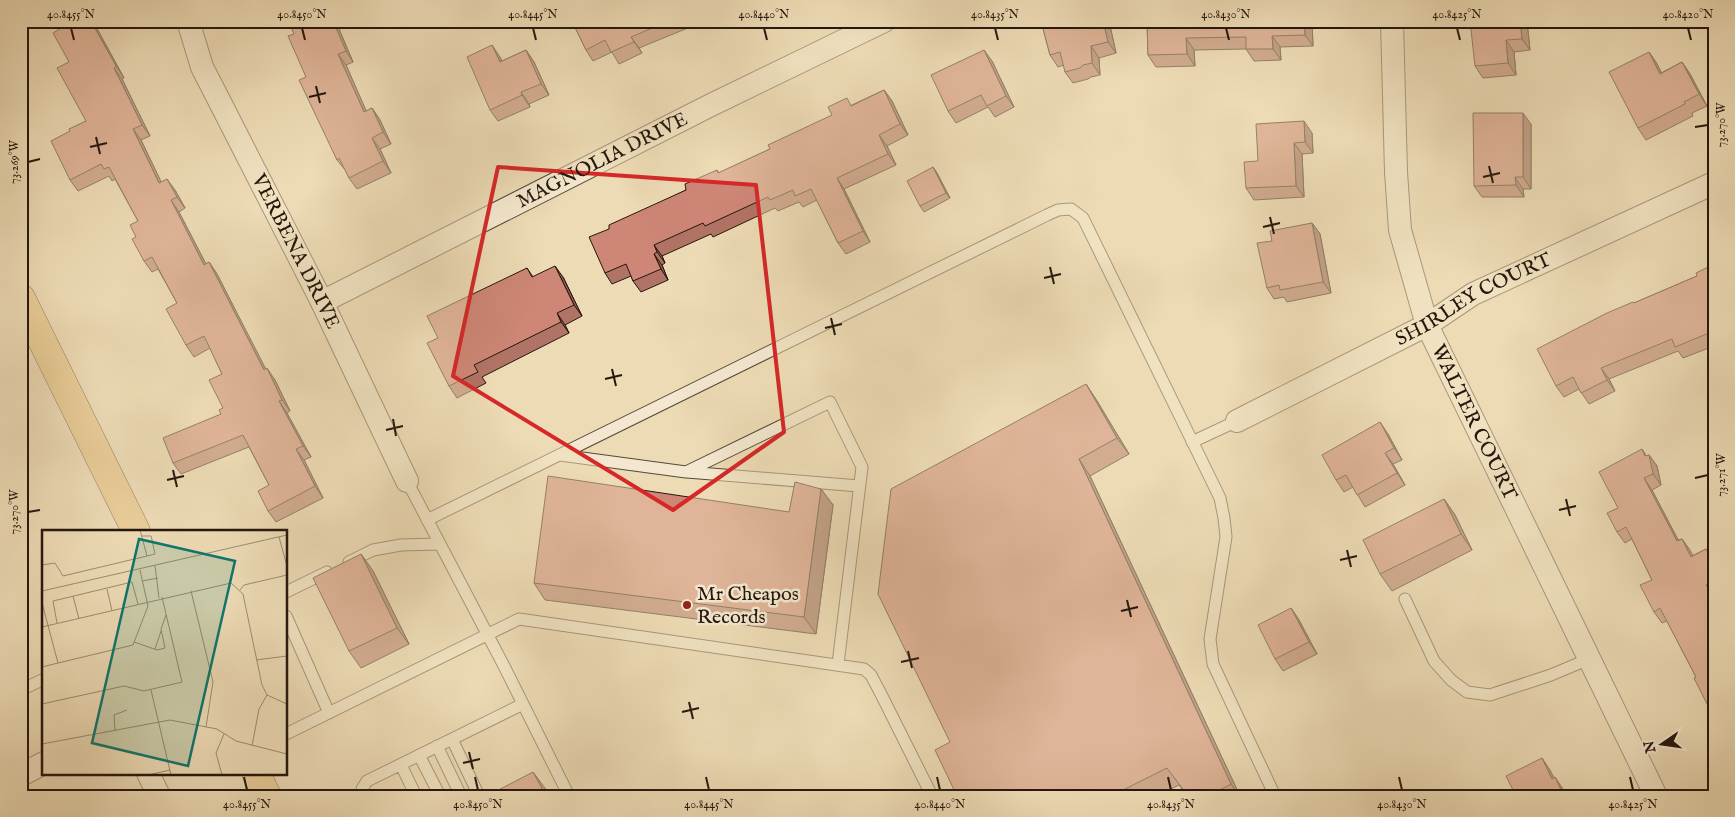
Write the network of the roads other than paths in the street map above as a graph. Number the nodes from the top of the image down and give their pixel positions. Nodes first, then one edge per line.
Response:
1 (188, 21) edge
2 (884, 21) edge
3 (1392, 21) edge
4 (1714, 183) edge
5 (21, 298) edge
6 (322, 302) junction
7 (1427, 325) junction
8 (1237, 421) joint
9 (1192, 442) junction
10 (559, 455) junction
11 (686, 472) junction
12 (407, 481) joint
13 (859, 486) junction
14 (427, 520) junction
15 (136, 530) edge
16 (439, 544) junction
17 (288, 591) edge
18 (1405, 599) dead end
19 (288, 620) edge
20 (487, 635) junction
21 (1589, 659) junction
22 (838, 664) junction
23 (42, 680) edge
24 (21, 690) edge
25 (523, 704) junction
26 (330, 712) junction
27 (288, 733) edge
28 (452, 739) junction
29 (437, 746) junction
30 (419, 755) junction
31 (401, 764) junction
32 (42, 765) edge
33 (148, 774) edge
34 (256, 774) edge
35 (21, 775) edge
36 (159, 796) edge
37 (267, 796) edge
38 (362, 796) edge
39 (416, 796) edge
40 (440, 796) edge
41 (461, 796) edge
42 (480, 796) edge
43 (569, 796) edge
44 (932, 796) edge
45 (1274, 796) edge
46 (1656, 796) edge

1 - 6 street, VERBENA DRIVE
2 - 6 street, MAGNOLIA DRIVE
3 - 7 street, WALTER COURT
4 - 7 street, SHIRLEY COURT
5 - 15 main road
6 - 12 street, VERBENA DRIVE
7 - 8 street, SHIRLEY COURT
7 - 21 street, WALTER COURT
8 - 9 lane
9 - 10 lane
9 - 45 lane
10 - 11 lane
10 - 14 lane
11 - 13 lane
11 - 13 lane
12 - 14 lane
13 - 22 lane
14 - 16 lane
16 - 17 lane
16 - 20 lane
18 - 21 lane
19 - 26 lane
20 - 22 lane
20 - 25 lane
20 - 26 lane
21 - 46 street, WALTER COURT
22 - 44 lane
23 - 24 lane
25 - 28 lane
25 - 43 lane
26 - 27 lane
28 - 29 lane
28 - 42 lane
29 - 30 lane
29 - 41 lane
30 - 31 lane
30 - 40 lane
31 - 38 lane
31 - 39 lane
32 - 35 street
33 - 36 street
34 - 37 main road

